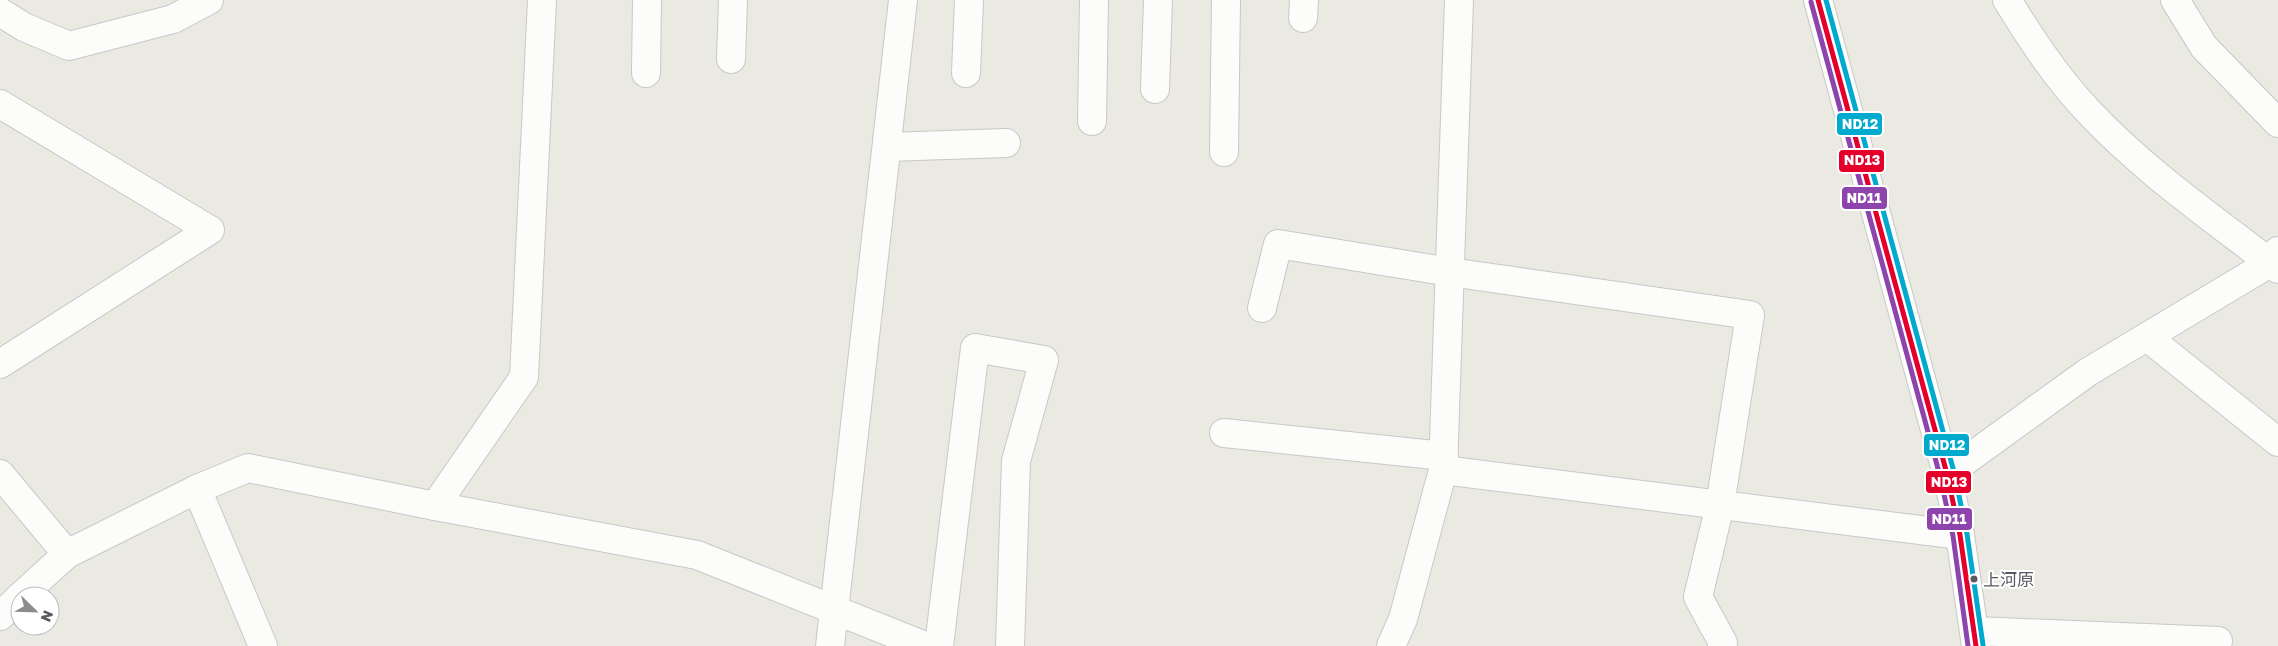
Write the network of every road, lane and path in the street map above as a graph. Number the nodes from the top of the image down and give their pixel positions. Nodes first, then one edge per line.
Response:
1 (209, 0) edge
2 (542, 0) edge
3 (647, 0) edge
4 (733, 0) edge
5 (903, 0) edge
6 (970, 0) edge
7 (1094, 0) edge
8 (1158, 0) edge
9 (1226, 0) edge
10 (1459, 0) edge
11 (1818, 0) edge
12 (2007, 0) edge
13 (2175, 0) edge
14 (0, 12) edge
15 (731, 59) dead end
16 (646, 72) dead end
17 (966, 74) dead end
18 (1155, 89) dead end
19 (0, 104) edge
20 (1092, 121) dead end
21 (2278, 123) edge
22 (1006, 143) dead end
23 (887, 147) junction
24 (1224, 152) dead end
25 (2276, 262) edge
26 (1450, 272) junction
27 (1262, 308) dead end
28 (2147, 337) junction
29 (0, 364) edge
30 (1224, 434) dead end
31 (2278, 442) edge
32 (1443, 463) junction
33 (0, 474) edge
34 (1947, 474) junction
35 (197, 489) junction
36 (1720, 505) junction
37 (435, 506) junction
38 (1960, 535) junction
39 (67, 554) junction
40 (33, 586) edge
41 (10, 607) edge
42 (835, 611) junction
43 (0, 616) edge
44 (1976, 639) edge
45 (2218, 641) dead end
46 (263, 646) edge
47 (830, 646) edge
48 (925, 646) edge
49 (939, 646) edge
50 (1010, 646) edge
51 (1391, 646) edge
52 (1722, 646) edge

1 - 14 street
2 - 37 street
3 - 16 street
4 - 15 street
5 - 23 street
6 - 17 street
7 - 20 street
8 - 18 street
9 - 24 street
10 - 26 street
11 - 34 street
12 - 25 street
13 - 21 street
19 - 29 street
22 - 23 street
23 - 42 street
25 - 28 street
26 - 27 street
26 - 32 street
26 - 36 street
28 - 31 street
28 - 34 street
30 - 32 street
32 - 36 street
32 - 51 street
33 - 39 street
34 - 38 street
35 - 37 street
35 - 39 street
35 - 46 street
36 - 38 street
36 - 52 street
37 - 42 street
38 - 44 street
39 - 40 street
41 - 43 street
42 - 47 street
42 - 48 street
44 - 45 street
49 - 50 street

